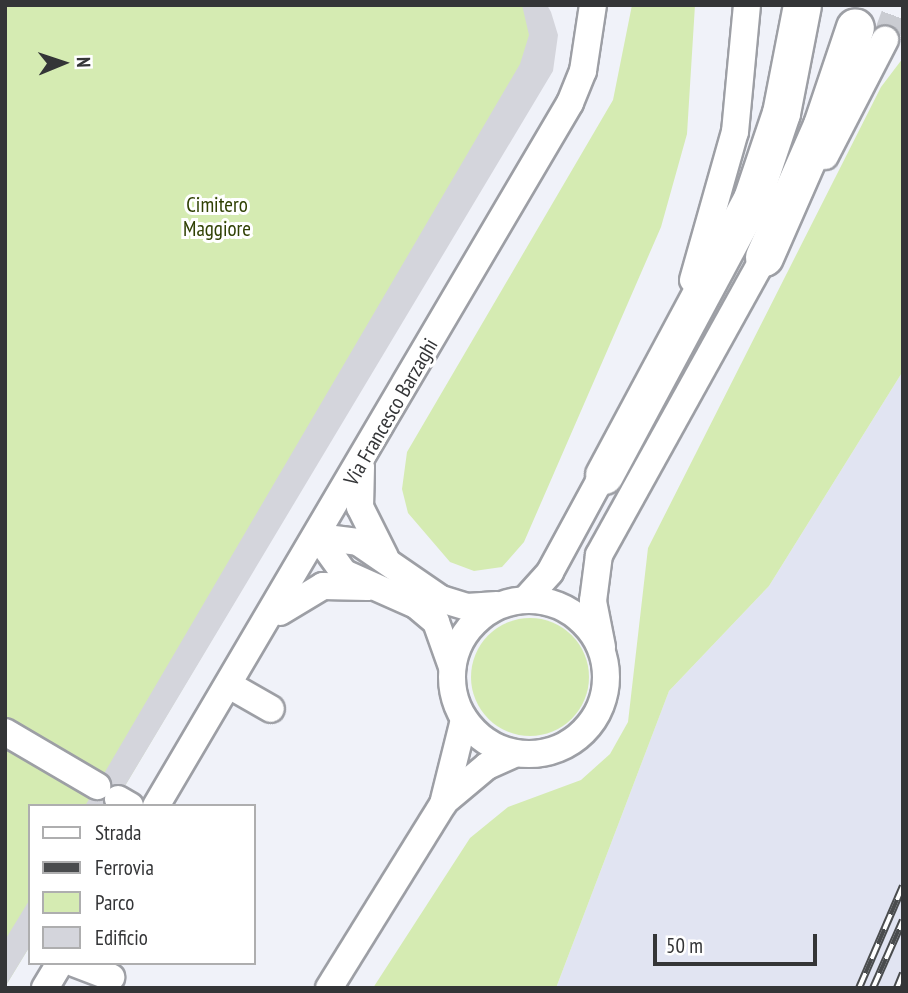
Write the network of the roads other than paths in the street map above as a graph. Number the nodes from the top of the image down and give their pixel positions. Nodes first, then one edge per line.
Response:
1 (593, 5) edge
2 (747, 5) edge
3 (802, 5) edge
4 (870, 34) tunnel mouth
5 (764, 257) joint
6 (361, 466) junction
7 (604, 475) junction
8 (318, 537) junction
9 (385, 557) junction
10 (367, 587) junction
11 (526, 599) junction
12 (499, 605) junction
13 (265, 624) junction
14 (601, 647) junction
15 (452, 667) junction
16 (229, 685) junction
17 (271, 709) dead end
18 (464, 720) junction
19 (5, 732) edge
20 (514, 754) junction
21 (115, 797) edge
22 (157, 804) edge
23 (443, 804) junction
24 (59, 965) edge
25 (79, 965) edge
26 (111, 977) dead end
27 (45, 988) edge
28 (329, 988) edge

1 - 6 street, Via Francesco Barzaghi
2 - 7 street
3 - 7 highway
4 - 5 highway
5 - 14 street
6 - 8 street, Via Francesco Barzaghi
6 - 9 street
7 - 11 street
8 - 9 street
8 - 10 street
8 - 13 street, Via Francesco Barzaghi
9 - 12 street
10 - 13 street
10 - 15 street
11 - 12 street
11 - 14 street
12 - 15 street
13 - 16 street, Via Francesco Barzaghi
14 - 20 street
15 - 18 street
16 - 17 street
16 - 22 street, Via Francesco Barzaghi
18 - 20 street
18 - 23 street
19 - 21 street
20 - 23 street
23 - 28 street
24 - 27 street
25 - 26 street

